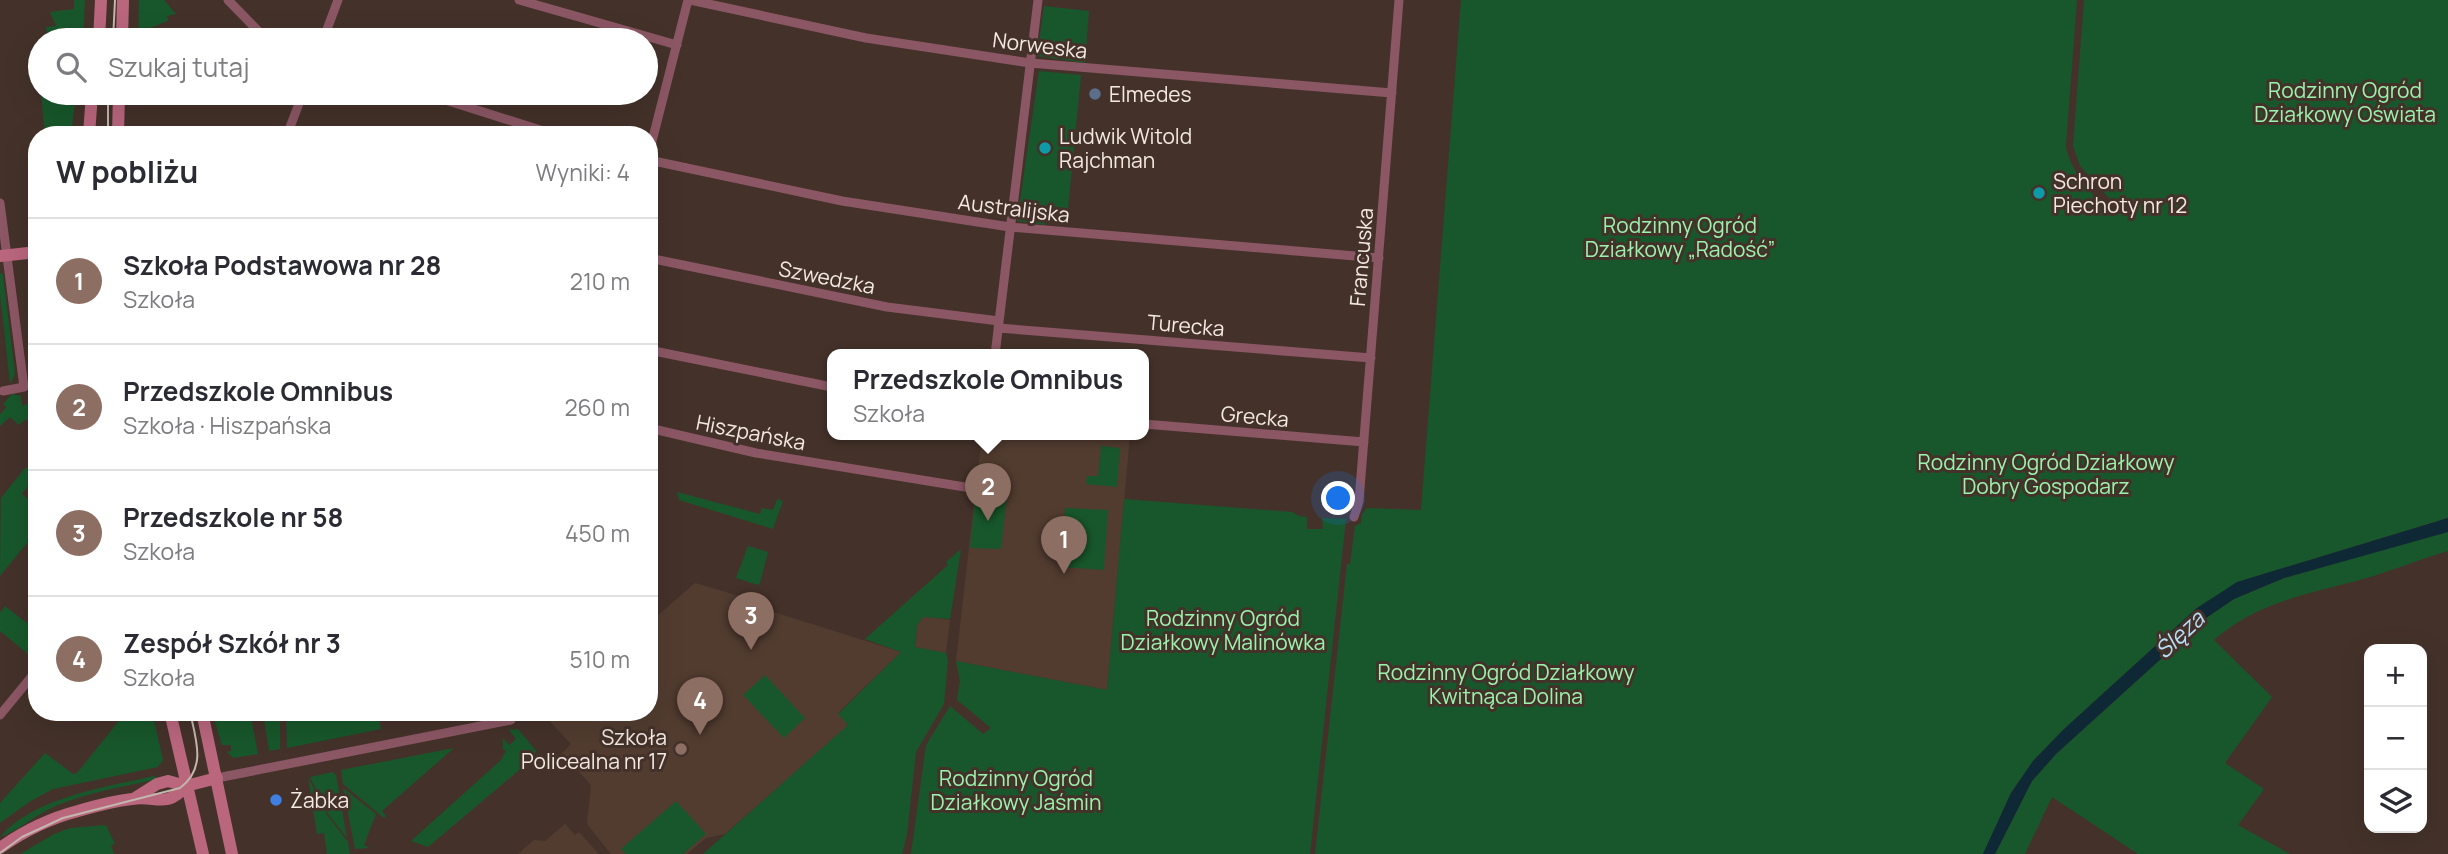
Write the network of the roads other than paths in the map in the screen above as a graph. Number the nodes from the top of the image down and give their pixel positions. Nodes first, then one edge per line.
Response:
1 (101, 0) edge
2 (124, 0) edge
3 (228, 0) edge
4 (338, 0) edge
5 (519, 0) edge
6 (689, 0) edge
7 (1038, 0) edge
8 (1399, 0) edge
9 (100, 28) edge
10 (123, 28) edge
11 (255, 28) edge
12 (328, 28) edge
13 (617, 28) edge
14 (658, 40) edge
15 (677, 45) junction
16 (1030, 63) junction
17 (1392, 93) junction
18 (91, 105) edge
19 (119, 105) edge
20 (298, 105) edge
21 (461, 105) edge
22 (90, 126) edge
23 (118, 126) edge
24 (290, 126) edge
25 (528, 126) edge
26 (656, 126) edge
27 (658, 162) edge
28 (0, 203) edge
29 (1010, 227) junction
30 (28, 253) edge
31 (4, 256) edge
32 (1379, 258) junction
33 (658, 260) edge
34 (999, 324) junction
35 (996, 349) edge
36 (658, 352) edge
37 (1371, 358) junction
38 (827, 386) edge
39 (4, 391) dead end
40 (1149, 424) edge
41 (658, 430) edge
42 (1364, 442) junction
43 (971, 488) dead end
44 (1354, 517) dead end
45 (28, 681) edge
46 (0, 715) edge
47 (172, 721) edge
48 (204, 721) edge
49 (506, 721) edge
50 (217, 778) junction
51 (186, 786) junction
52 (0, 848) edge
53 (203, 854) edge
54 (232, 854) edge

1 - 9 main road
2 - 10 main road
3 - 11 street
4 - 12 street
5 - 13 street
6 - 15 street
6 - 16 street, Norweska
7 - 16 street
8 - 17 street, Francuska
14 - 15 street
15 - 26 street
16 - 17 street, Norweska
16 - 29 street
17 - 32 street, Francuska
18 - 22 main road
19 - 23 main road
20 - 24 street
21 - 25 street
27 - 29 street, Australijska
28 - 31 street
29 - 32 street, Australijska
29 - 34 street
30 - 31 main road
31 - 39 street
32 - 37 street, Francuska
33 - 34 street, Szwedzka
34 - 35 street
34 - 37 street, Turecka
36 - 38 street
37 - 42 street, Francuska
40 - 42 street, Grecka
41 - 43 street, Hiszpańska
42 - 44 street, Francuska
45 - 46 street
47 - 51 main road
48 - 50 main road
49 - 50 street
50 - 51 main road
50 - 54 main road
51 - 52 main road
51 - 53 main road

